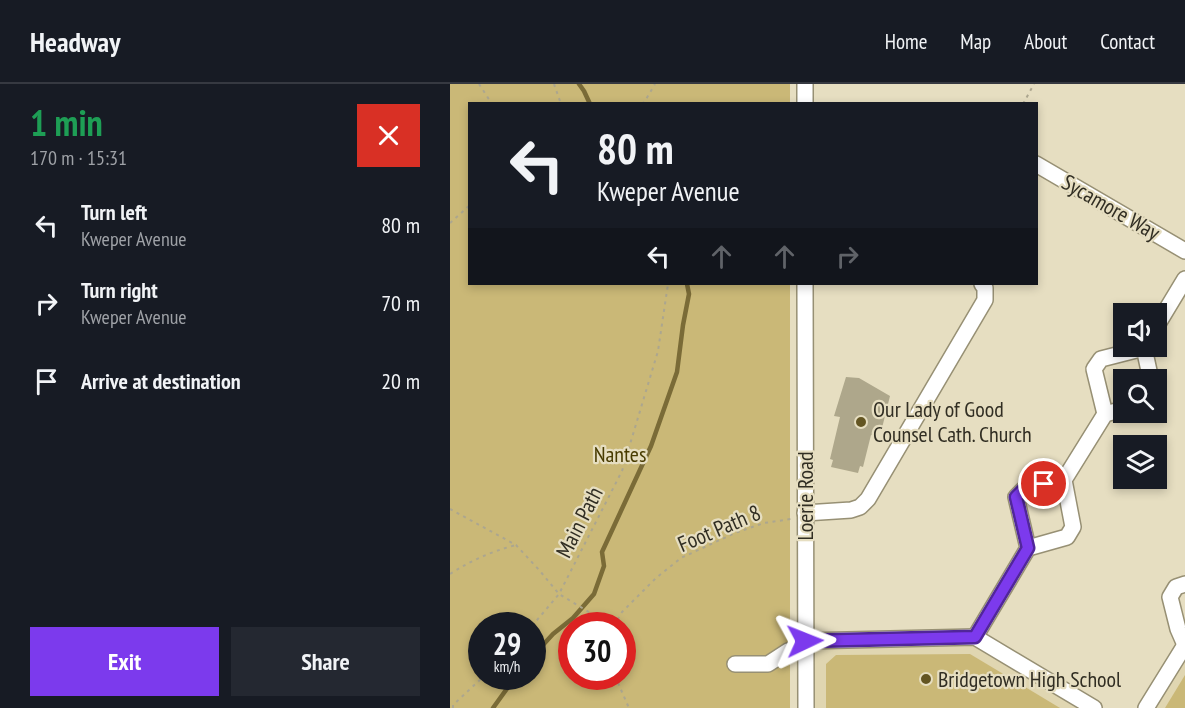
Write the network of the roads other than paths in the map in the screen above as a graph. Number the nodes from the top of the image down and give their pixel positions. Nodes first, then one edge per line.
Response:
1 (805, 84) edge
2 (805, 102) edge
3 (1038, 165) edge
4 (1185, 251) edge
5 (1185, 279) edge
6 (805, 285) edge
7 (982, 285) edge
8 (1167, 309) edge
9 (1113, 356) edge
10 (1113, 412) edge
11 (1105, 414) junction
12 (1064, 480) junction
13 (798, 516) junction
14 (1028, 548) junction
15 (1185, 584) edge
16 (975, 637) junction
17 (1185, 645) edge
18 (805, 646) junction
19 (735, 664) dead end
20 (806, 708) edge
21 (1094, 708) edge
22 (1146, 708) edge

1 - 2 street
3 - 4 street, Sycamore Way
5 - 8 street
6 - 13 street, Loerie Road
7 - 13 street
9 - 11 street
10 - 11 street
11 - 12 street
12 - 14 street
12 - 14 street
13 - 18 street, Loerie Road
14 - 16 street
15 - 17 street
16 - 18 street
16 - 21 street
17 - 22 street
18 - 19 street
18 - 20 street, Loerie Road

